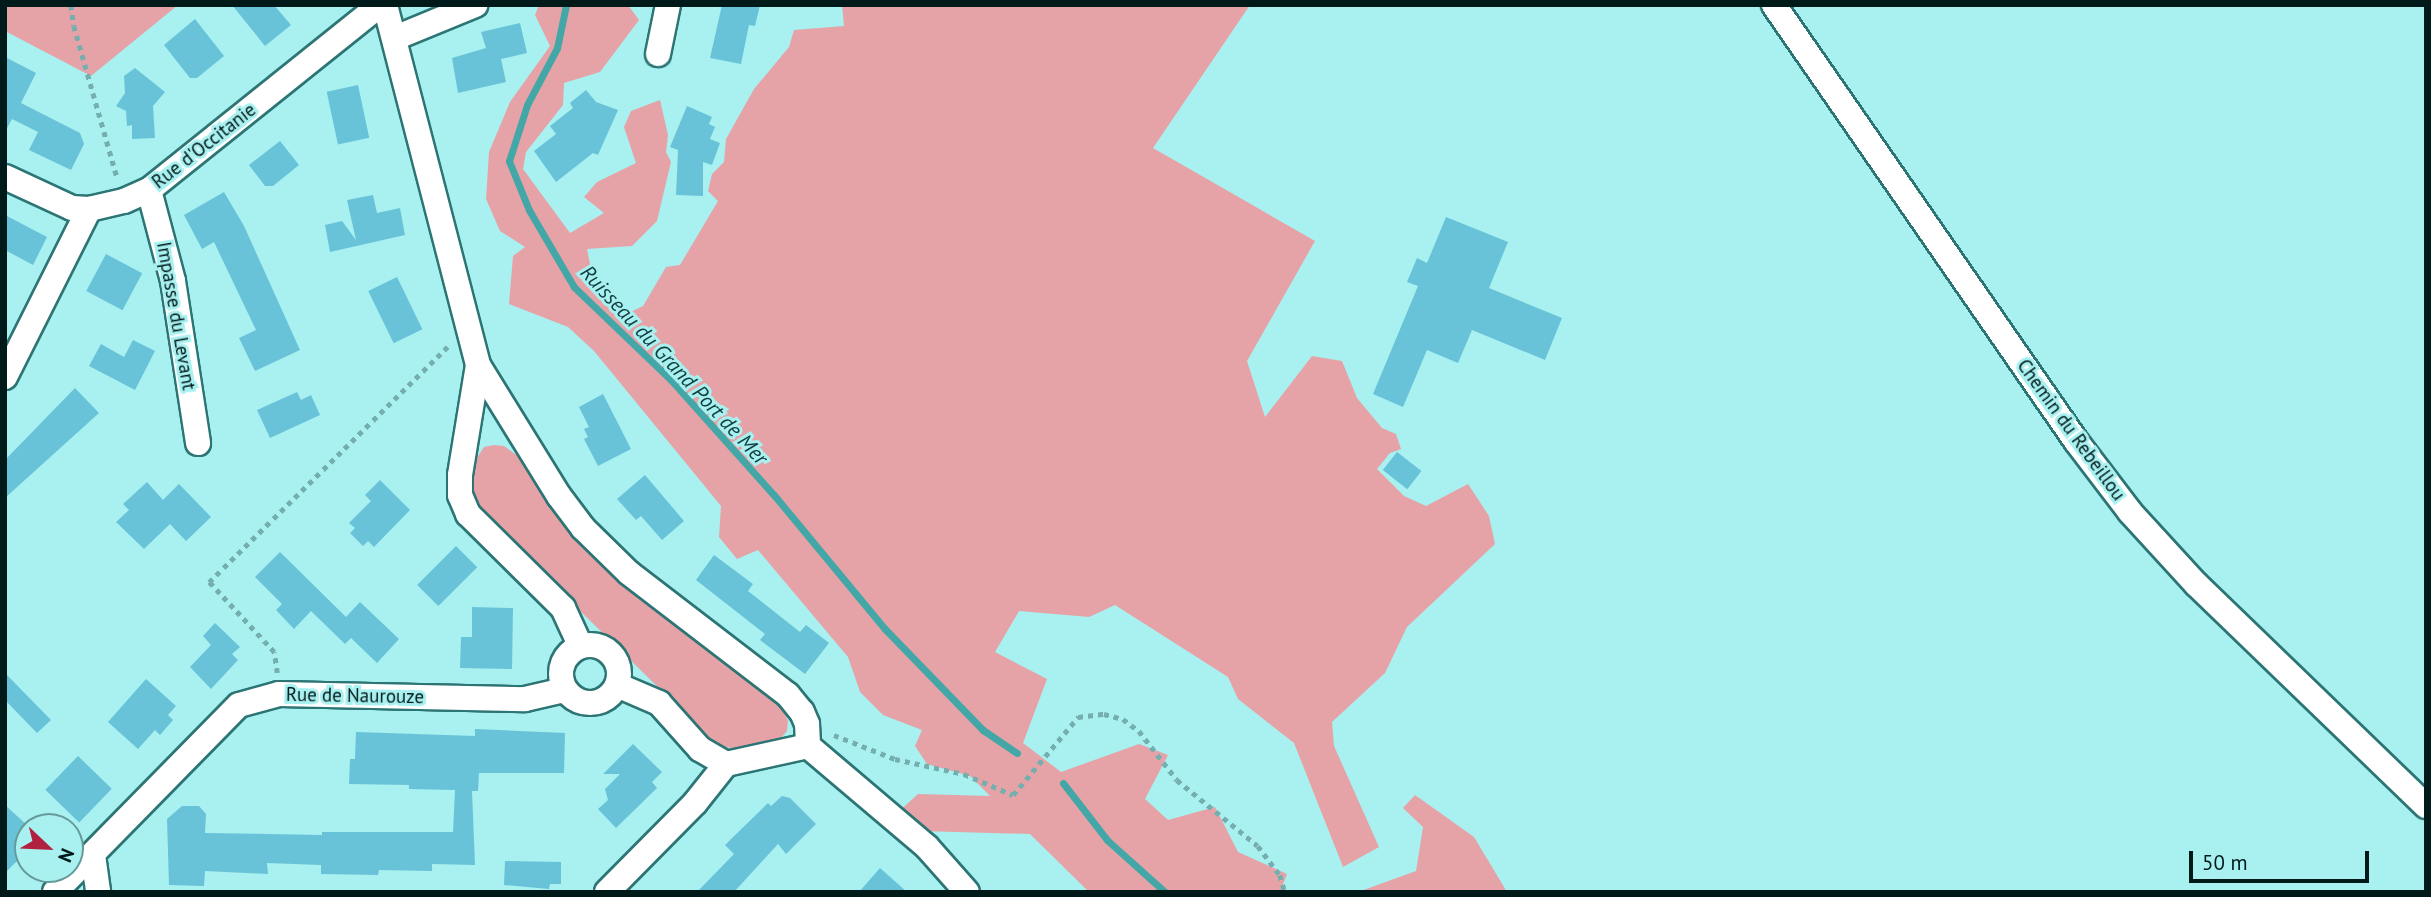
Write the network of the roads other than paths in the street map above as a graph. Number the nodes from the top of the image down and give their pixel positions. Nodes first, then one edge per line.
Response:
1 (383, 5) edge
2 (475, 5) edge
3 (668, 5) edge
4 (1774, 5) edge
5 (395, 38) junction
6 (658, 54) dead end
7 (5, 177) edge
8 (149, 190) junction
9 (89, 209) junction
10 (478, 365) junction
11 (5, 377) edge
12 (198, 443) dead end
13 (580, 645) junction
14 (617, 685) junction
15 (564, 690) junction
16 (807, 735) junction
17 (726, 764) junction
18 (2426, 806) edge
19 (93, 855) junction
20 (55, 892) edge
21 (98, 892) edge
22 (607, 892) edge
23 (967, 892) edge

1 - 5 street
1 - 8 street, Rue d'Occitanie
2 - 5 street
3 - 6 street
4 - 18 street, Chemin du Rebeillou
5 - 10 street
7 - 9 street, Rue d'Occitanie
8 - 9 street, Rue d'Occitanie
8 - 12 street, Impasse du Levant
9 - 11 street
10 - 13 street
10 - 16 street
13 - 14 street
13 - 15 street
14 - 15 street
14 - 17 street
15 - 19 street, Rue de Naurouze
16 - 17 street
16 - 23 street
17 - 22 street
19 - 20 street, Rue de Naurouze
19 - 21 street

